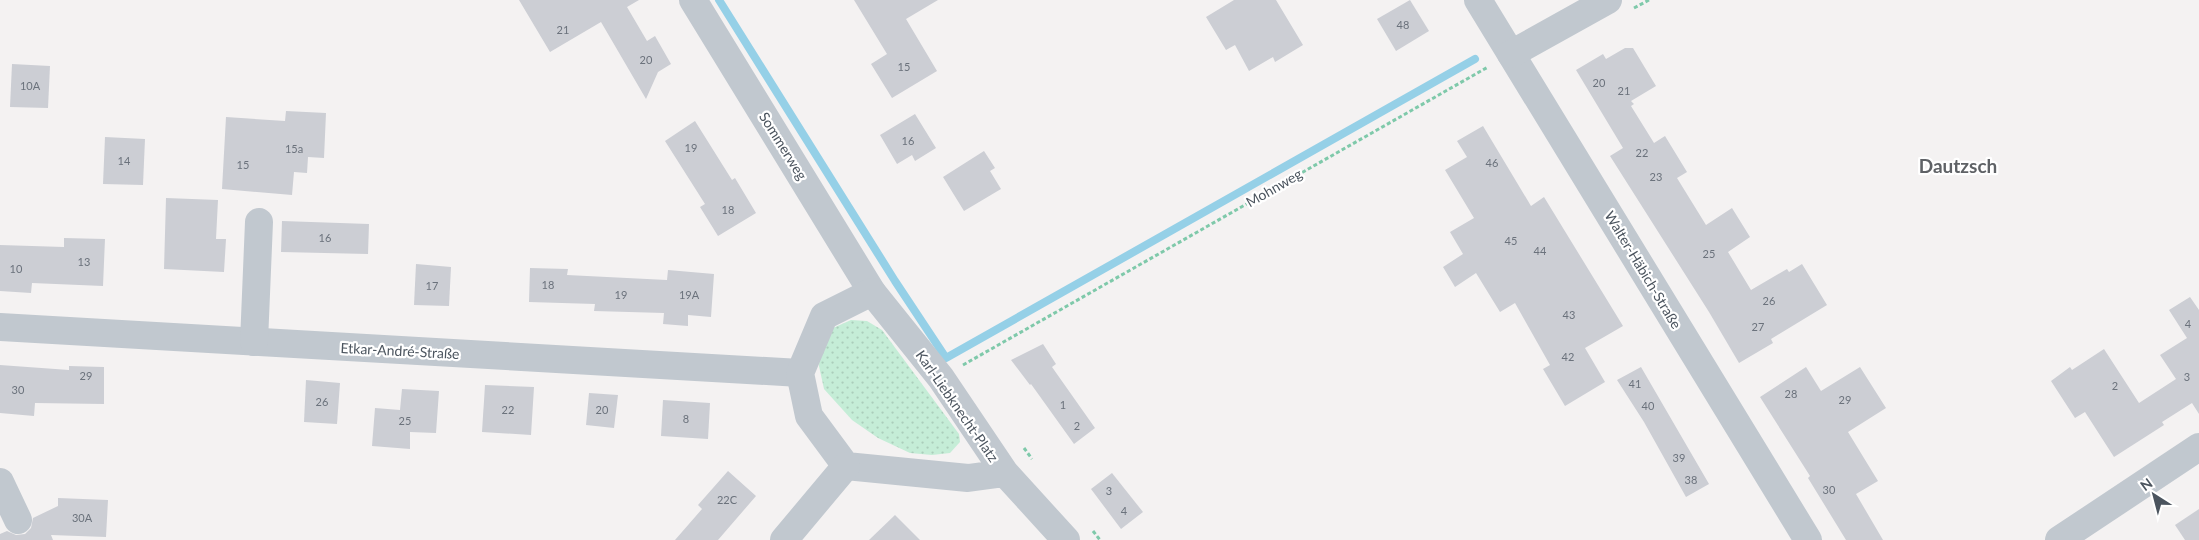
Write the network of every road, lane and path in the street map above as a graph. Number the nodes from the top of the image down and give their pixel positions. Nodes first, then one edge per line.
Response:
1 (693, 0) edge
2 (1478, 0) edge
3 (1608, 0) edge
4 (1511, 54) junction
5 (259, 222) dead end
6 (872, 292) junction
7 (0, 327) edge
8 (254, 342) junction
9 (957, 372) junction
10 (800, 373) junction
11 (1018, 440) dead end
12 (2199, 447) edge
13 (1035, 464) dead end
14 (846, 466) junction
15 (1005, 473) junction
16 (0, 482) edge
17 (18, 520) dead end
18 (1077, 533) edge
19 (784, 540) edge
20 (1100, 540) edge
21 (1808, 540) edge
22 (2059, 540) edge

1 - 6 street, Sommerweg
2 - 4 street, Walter-Häbich-Straße
3 - 4 street
4 - 9 path, Mohnweg
4 - 21 street, Walter-Häbich-Straße
5 - 8 street
6 - 9 street, Karl-Liebknecht-Platz
6 - 10 street
7 - 8 street, Etkar-André-Straße
8 - 10 street, Etkar-André-Straße
9 - 15 street, Karl-Liebknecht-Platz
10 - 14 street
11 - 13 path
12 - 22 street
14 - 15 street, Karl-Liebknecht-Platz
14 - 19 street
15 - 18 street
16 - 17 street
18 - 20 path

